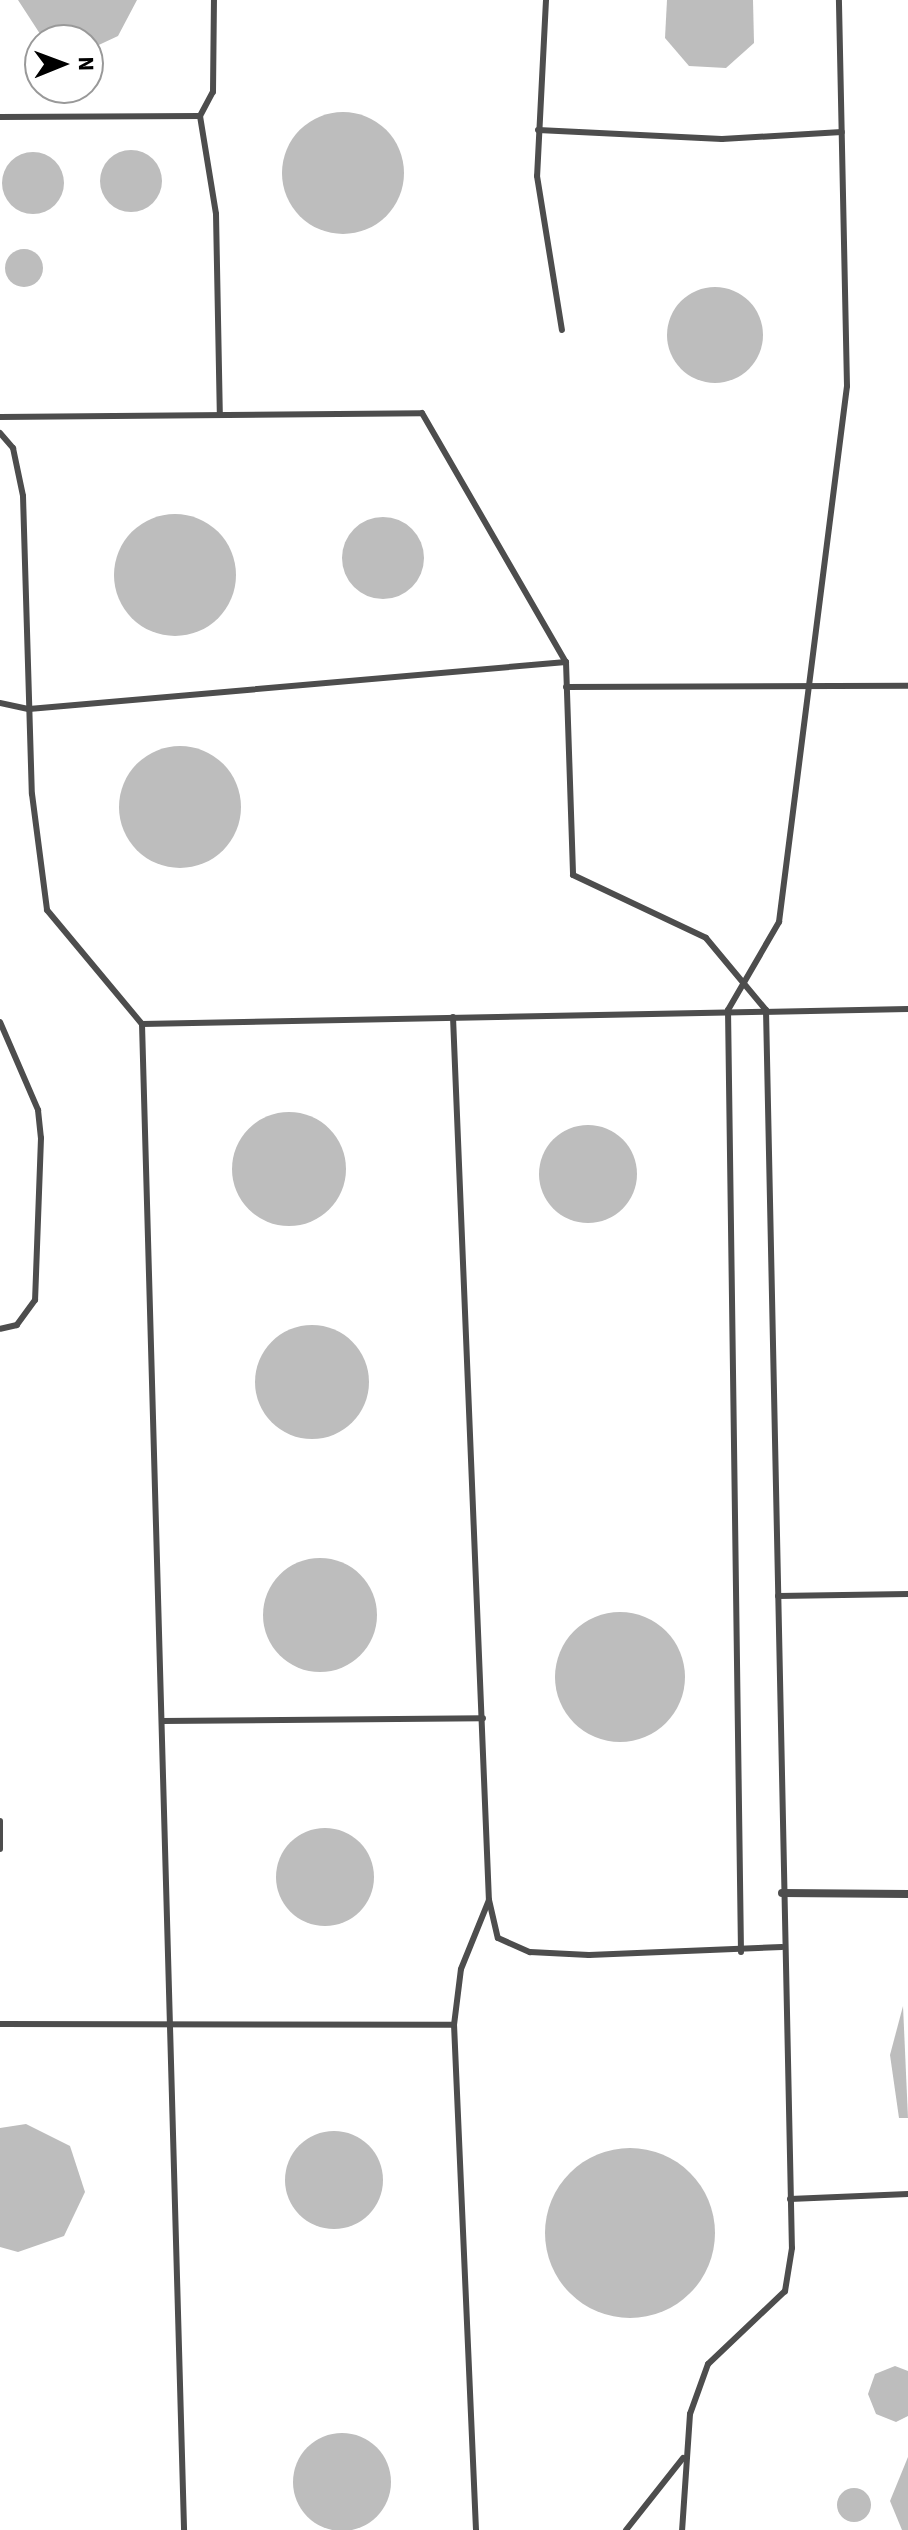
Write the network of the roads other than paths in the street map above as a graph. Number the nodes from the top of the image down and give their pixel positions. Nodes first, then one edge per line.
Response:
1 (214, 0) edge
2 (546, 0) edge
3 (839, 0) edge
4 (200, 116) junction
5 (0, 117) edge
6 (538, 130) junction
7 (842, 132) junction
8 (562, 330) dead end
9 (220, 415) junction
10 (0, 417) edge
11 (0, 433) edge
12 (566, 662) junction
13 (809, 686) junction
14 (908, 686) edge
15 (566, 687) junction
16 (0, 703) edge
17 (29, 709) junction
18 (744, 983) junction
19 (908, 1009) edge
20 (728, 1010) junction
21 (766, 1010) junction
22 (453, 1017) junction
23 (0, 1022) edge
24 (142, 1024) junction
25 (0, 1329) edge
26 (908, 1594) edge
27 (778, 1596) junction
28 (483, 1718) junction
29 (162, 1721) junction
30 (0, 1821) edge
31 (0, 1849) edge
32 (782, 1893) junction
33 (908, 1894) edge
34 (489, 1900) junction
35 (782, 1947) junction
36 (741, 1952) junction
37 (0, 2024) edge
38 (171, 2025) junction
39 (454, 2025) junction
40 (908, 2194) edge
41 (790, 2199) junction
42 (685, 2455) junction
43 (184, 2530) edge
44 (476, 2530) edge
45 (626, 2530) edge
46 (682, 2530) edge

1 - 4 lane
2 - 6 lane
3 - 7 lane
4 - 5 lane
4 - 9 lane
6 - 7 lane
6 - 8 lane
7 - 13 lane
9 - 10 lane
9 - 12 lane
11 - 17 lane
12 - 15 lane
12 - 17 lane
13 - 14 lane
13 - 15 lane
13 - 18 lane
15 - 18 lane
16 - 17 lane
17 - 24 lane
18 - 20 lane
18 - 21 lane
19 - 21 lane
20 - 21 lane
20 - 22 lane
20 - 36 lane
21 - 27 lane
22 - 24 lane
22 - 28 lane
23 - 25 lane
24 - 29 lane
26 - 27 lane
27 - 32 lane
28 - 29 lane
28 - 34 lane
29 - 38 lane
30 - 31 lane
32 - 33 street
32 - 35 lane
34 - 36 lane
34 - 39 lane
35 - 36 lane
35 - 41 lane
37 - 38 lane
38 - 39 lane
38 - 43 lane
39 - 44 lane
40 - 41 lane
41 - 42 lane
42 - 45 lane
42 - 46 lane

